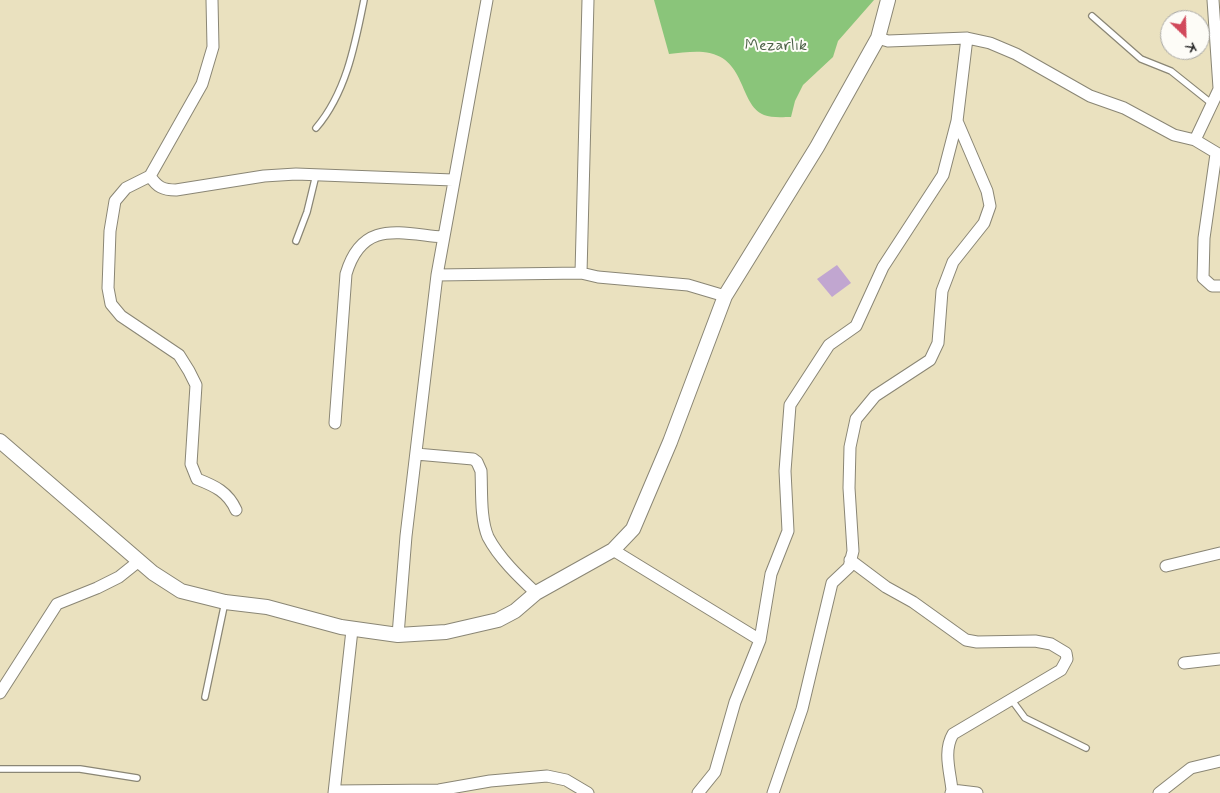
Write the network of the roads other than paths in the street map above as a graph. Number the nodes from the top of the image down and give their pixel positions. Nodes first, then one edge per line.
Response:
1 (212, 0) edge
2 (364, 0) edge
3 (487, 0) edge
4 (588, 0) edge
5 (888, 0) edge
6 (1214, 1) edge
7 (1092, 16) dead end
8 (878, 38) junction
9 (967, 38) junction
10 (1219, 88) edge
11 (1211, 103) junction
12 (957, 121) junction
13 (316, 128) dead end
14 (1195, 140) junction
15 (1218, 155) edge
16 (316, 175) junction
17 (150, 176) junction
18 (453, 180) junction
19 (442, 237) junction
20 (296, 241) dead end
21 (581, 273) junction
22 (437, 275) junction
23 (1220, 286) edge
24 (725, 296) junction
25 (335, 423) dead end
26 (0, 441) edge
27 (416, 454) junction
28 (236, 510) dead end
29 (612, 550) junction
30 (1220, 553) edge
31 (850, 560) junction
32 (139, 561) junction
33 (1166, 566) dead end
34 (536, 593) junction
35 (225, 602) junction
36 (352, 630) junction
37 (398, 635) junction
38 (760, 640) junction
39 (1220, 659) edge
40 (1184, 663) dead end
41 (0, 693) edge
42 (205, 697) dead end
43 (1011, 699) junction
44 (1086, 748) dead end
45 (1220, 761) edge
46 (0, 769) edge
47 (138, 778) dead end
48 (704, 791) edge
49 (952, 791) edge
50 (334, 792) edge
51 (588, 793) edge
52 (773, 793) edge
53 (977, 793) edge
54 (1159, 793) edge

1 - 17 street
2 - 13 lane
3 - 18 street
4 - 21 street
5 - 8 street
6 - 10 street
7 - 11 lane
8 - 9 street
8 - 24 street
9 - 12 street
9 - 14 street
10 - 11 street
11 - 14 street
12 - 31 street
12 - 38 street
14 - 15 street
15 - 23 street
16 - 17 street
16 - 18 street
16 - 20 lane
17 - 28 street
18 - 19 street
19 - 22 street
19 - 25 street
21 - 22 street
21 - 24 street
22 - 27 street
24 - 29 street
26 - 32 street
27 - 34 street
27 - 37 street
29 - 34 street
29 - 38 street
30 - 33 street
31 - 43 street
31 - 52 street
32 - 35 street
32 - 41 street
34 - 37 street
35 - 36 street
35 - 42 lane
36 - 37 street
36 - 50 street
38 - 48 street
39 - 40 street
43 - 44 lane
43 - 49 street
45 - 54 street
46 - 47 lane
49 - 53 street
50 - 51 street

